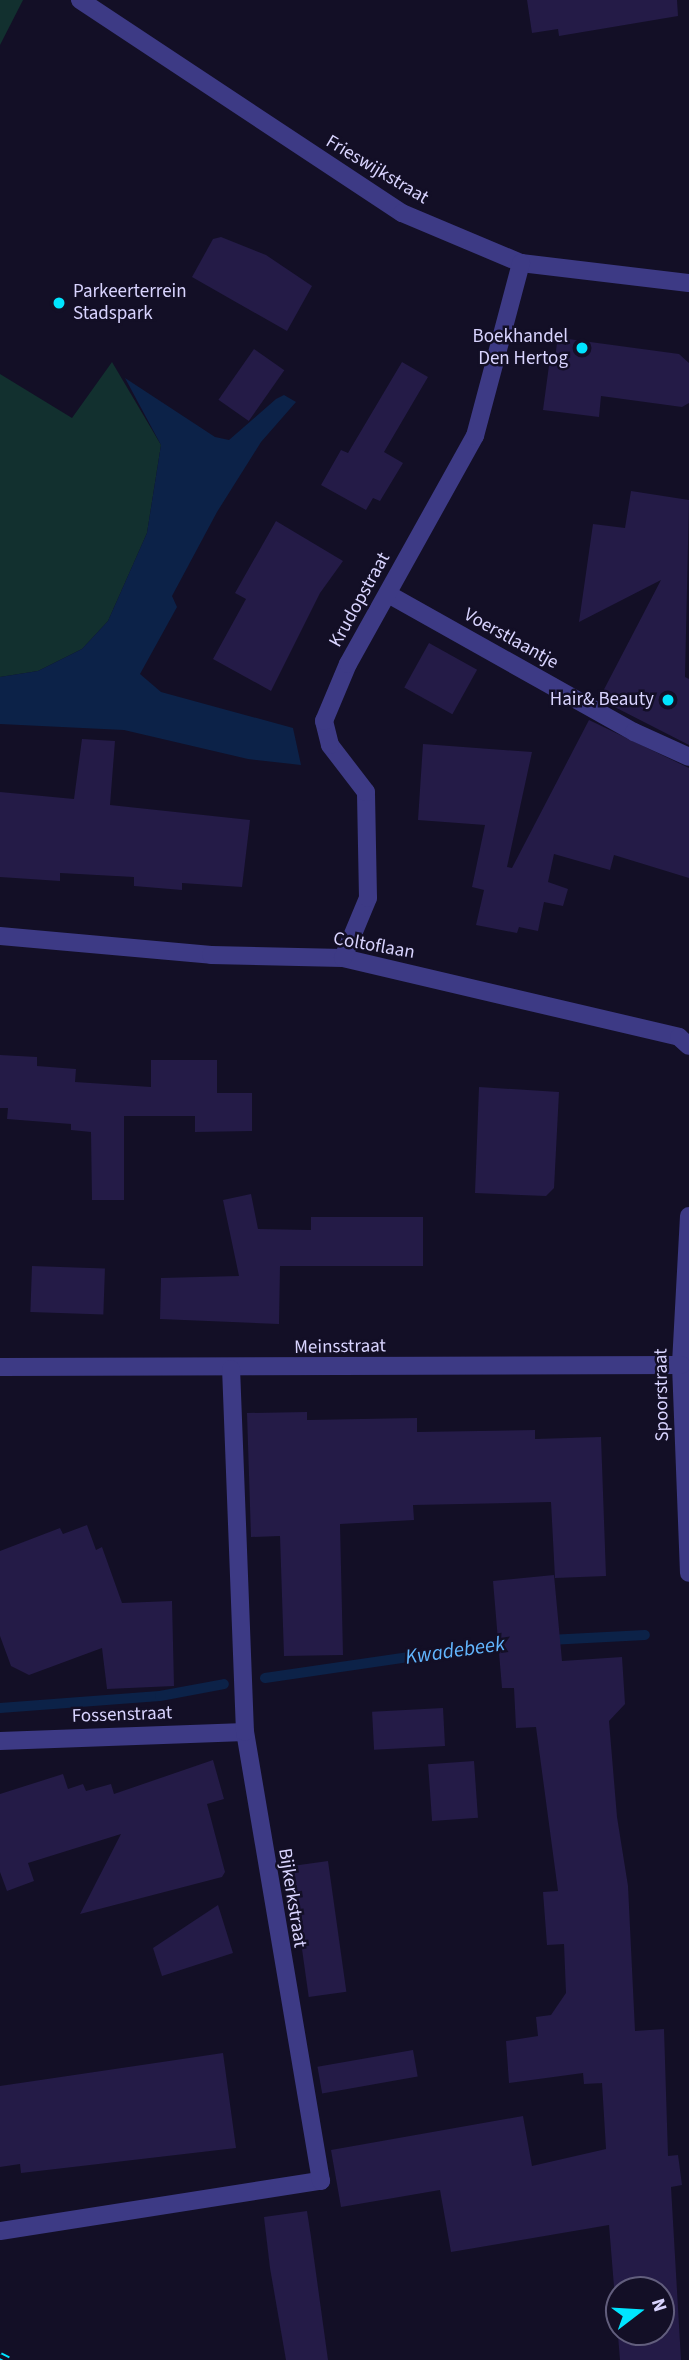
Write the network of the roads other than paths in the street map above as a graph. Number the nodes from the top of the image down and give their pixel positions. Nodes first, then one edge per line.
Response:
1 (80, 0) edge
2 (521, 263) junction
3 (689, 283) edge
4 (388, 594) junction
5 (689, 757) edge
6 (0, 936) edge
7 (343, 958) junction
8 (689, 1046) edge
9 (689, 1216) edge
10 (681, 1364) junction
11 (0, 1367) edge
12 (231, 1369) junction
13 (689, 1573) edge
14 (245, 1732) junction
15 (0, 1741) edge
16 (0, 2231) edge

1 - 2 street, Frieswijkstraat
2 - 3 street, Frieswijkstraat
2 - 4 street, Krudopstraat
4 - 5 street, Voerstlaantje
4 - 7 street, Krudopstraat
6 - 7 street, Coltoflaan
7 - 8 street, Coltoflaan
9 - 10 street, Spoorstraat
10 - 12 street, Meinsstraat
10 - 13 street, Spoorstraat
11 - 12 street, Meinsstraat
12 - 14 street, Bijkerkstraat
14 - 15 street, Fossenstraat
14 - 16 street, Bijkerkstraat

